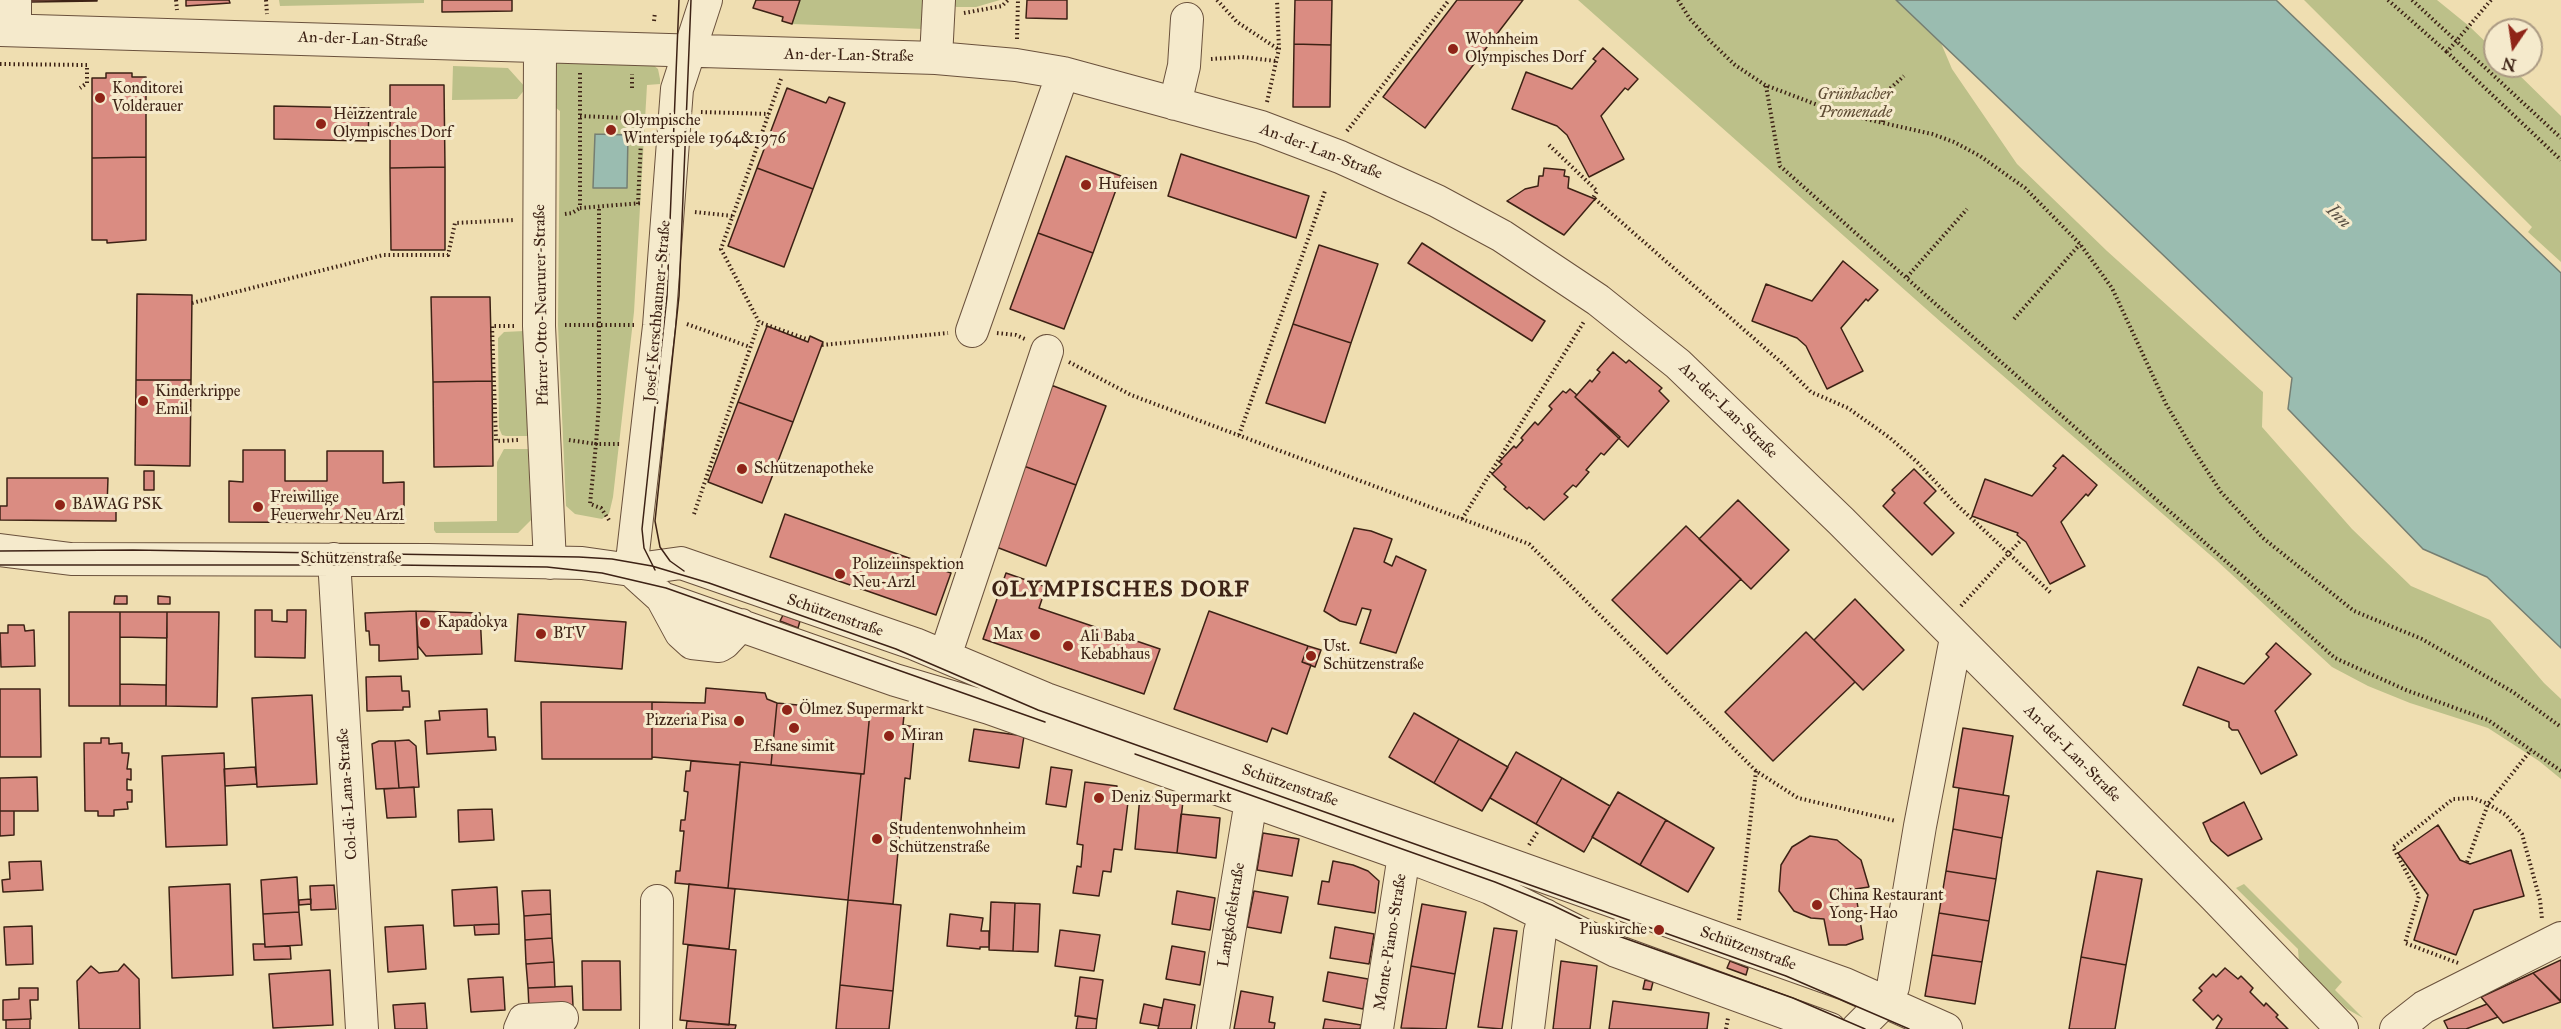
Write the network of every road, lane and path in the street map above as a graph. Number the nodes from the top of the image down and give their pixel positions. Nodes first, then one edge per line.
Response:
1 (706, 0) edge
2 (1008, 0) edge
3 (1018, 0) edge
4 (1217, 0) edge
5 (1278, 0) edge
6 (1449, 0) edge
7 (1678, 0) edge
8 (2388, 0) edge
9 (2412, 0) edge
10 (2491, 0) edge
11 (939, 6) edge
12 (655, 12) dead end
13 (1187, 19) dead end
14 (10, 20) edge
15 (654, 21) dead end
16 (1017, 39) dead end
17 (2457, 40) junction
18 (540, 48) junction
19 (1279, 49) junction
20 (687, 52) junction
21 (2447, 52) junction
22 (936, 58) junction
23 (1276, 61) junction
24 (0, 64) edge
25 (1184, 66) junction
26 (580, 71) dead end
27 (784, 73) dead end
28 (1063, 73) junction
29 (1905, 76) dead end
30 (1766, 85) junction
31 (80, 88) dead end
32 (1267, 103) dead end
33 (1175, 104) junction
34 (699, 112) dead end
35 (769, 114) junction
36 (580, 116) junction
37 (642, 119) junction
38 (648, 119) dead end
39 (1883, 122) junction
40 (1347, 131) dead end
41 (2561, 138) edge
42 (1549, 145) dead end
43 (2561, 160) edge
44 (1325, 191) dead end
45 (644, 203) dead end
46 (638, 204) junction
47 (599, 207) junction
48 (580, 208) junction
49 (1967, 209) dead end
50 (695, 212) dead end
51 (558, 215) dead end
52 (733, 216) junction
53 (515, 220) dead end
54 (2080, 244) junction
55 (1906, 277) junction
56 (1598, 300) junction
57 (192, 303) dead end
58 (2014, 320) dead end
59 (759, 322) junction
60 (598, 324) junction
61 (687, 324) dead end
62 (636, 325) dead end
63 (515, 326) dead end
64 (558, 326) dead end
65 (972, 331) junction
66 (809, 340) dead end
67 (822, 345) dead end
68 (750, 347) junction
69 (1047, 351) junction
70 (1239, 435) junction
71 (524, 440) dead end
72 (563, 440) dead end
73 (596, 444) junction
74 (623, 444) dead end
75 (694, 514) dead end
76 (1462, 519) junction
77 (609, 520) dead end
78 (2022, 539) dead end
79 (0, 550) edge
80 (2010, 552) junction
81 (71, 559) junction
82 (334, 559) junction
83 (550, 562) junction
84 (631, 570) junction
85 (0, 571) edge
86 (2052, 594) dead end
87 (1967, 599) dead end
88 (1956, 638) junction
89 (945, 656) junction
90 (2561, 727) edge
91 (2532, 750) junction
92 (1756, 771) junction
93 (2561, 771) edge
94 (1251, 801) junction
95 (2488, 804) junction
96 (1920, 826) junction
97 (1404, 855) junction
98 (2467, 862) dead end
99 (657, 901) dead end
100 (1545, 915) junction
101 (1738, 926) dead end
102 (2550, 932) edge
103 (2460, 964) dead end
104 (1885, 1015) edge
105 (562, 1018) dead end
106 (2332, 1023) edge
107 (363, 1029) edge
108 (520, 1029) edge
109 (656, 1029) edge
110 (1213, 1029) edge
111 (1377, 1029) edge
112 (1528, 1029) edge
113 (1830, 1029) edge
114 (1857, 1029) edge
115 (1946, 1029) edge
116 (2396, 1029) edge

1 - 20 street, Josef-Kerschbaumer-Straße
2 - 11 path
3 - 16 path
4 - 19 path
5 - 19 path
6 - 40 path
7 - 30 path
8 - 21 path
9 - 17 path
10 - 17 path
11 - 22 street
12 - 15 path
13 - 25 street
14 - 18 street, An-der-Lan-Straße
17 - 21 path
17 - 41 path
18 - 20 street, An-der-Lan-Straße
18 - 83 street, Pfarrer-Otto-Neururer-Straße
19 - 23 path
20 - 22 street, An-der-Lan-Straße
20 - 84 street, Josef-Kerschbaumer-Straße
21 - 43 path
22 - 28 street, An-der-Lan-Straße
23 - 25 path
23 - 32 path
24 - 31 path
25 - 33 street
26 - 36 path
27 - 35 path
28 - 33 street, An-der-Lan-Straße
28 - 65 street
29 - 39 path
30 - 39 path
30 - 55 path
33 - 56 street, An-der-Lan-Straße
34 - 35 path
35 - 52 path
36 - 37 path
36 - 48 path
37 - 38 path
37 - 46 path
39 - 54 path
42 - 80 path
44 - 70 path
45 - 46 path
46 - 47 path
47 - 48 path
47 - 60 path
48 - 51 path
49 - 55 path
50 - 52 path
52 - 59 path
53 - 57 path
54 - 58 path
54 - 90 path
55 - 91 path
56 - 76 path
56 - 88 street, An-der-Lan-Straße
59 - 66 path
59 - 68 path
60 - 62 path
60 - 64 path
60 - 73 path
61 - 68 path
63 - 71 path
65 - 67 path
65 - 69 path
68 - 75 path
69 - 70 path
69 - 89 street
70 - 76 path
72 - 73 path
73 - 74 path
73 - 77 path
76 - 92 path
78 - 80 path
79 - 81 street, Schützenstraße
80 - 86 path
80 - 87 path
81 - 82 street, Schützenstraße
81 - 85 street, Schützenstraße
82 - 83 street, Schützenstraße
82 - 107 street, Col-di-Lana-Straße
83 - 84 street, Schützenstraße
84 - 89 street, Schützenstraße
84 - 94 street, Schützenstraße
88 - 96 street
88 - 106 street, An-der-Lan-Straße
89 - 104 street, Schützenstraße
91 - 93 path
91 - 95 path
92 - 96 path
92 - 101 path
94 - 97 street, Schützenstraße
94 - 110 street, Langkofelstraße
95 - 98 path
95 - 102 path
95 - 103 path
96 - 104 street
97 - 100 street, Schützenstraße
97 - 111 street, Monte-Piano-Straße
99 - 109 street
100 - 112 street
100 - 113 street, Schützenstraße
102 - 116 street
104 - 114 street
104 - 115 street, Schützenstraße
105 - 108 street

